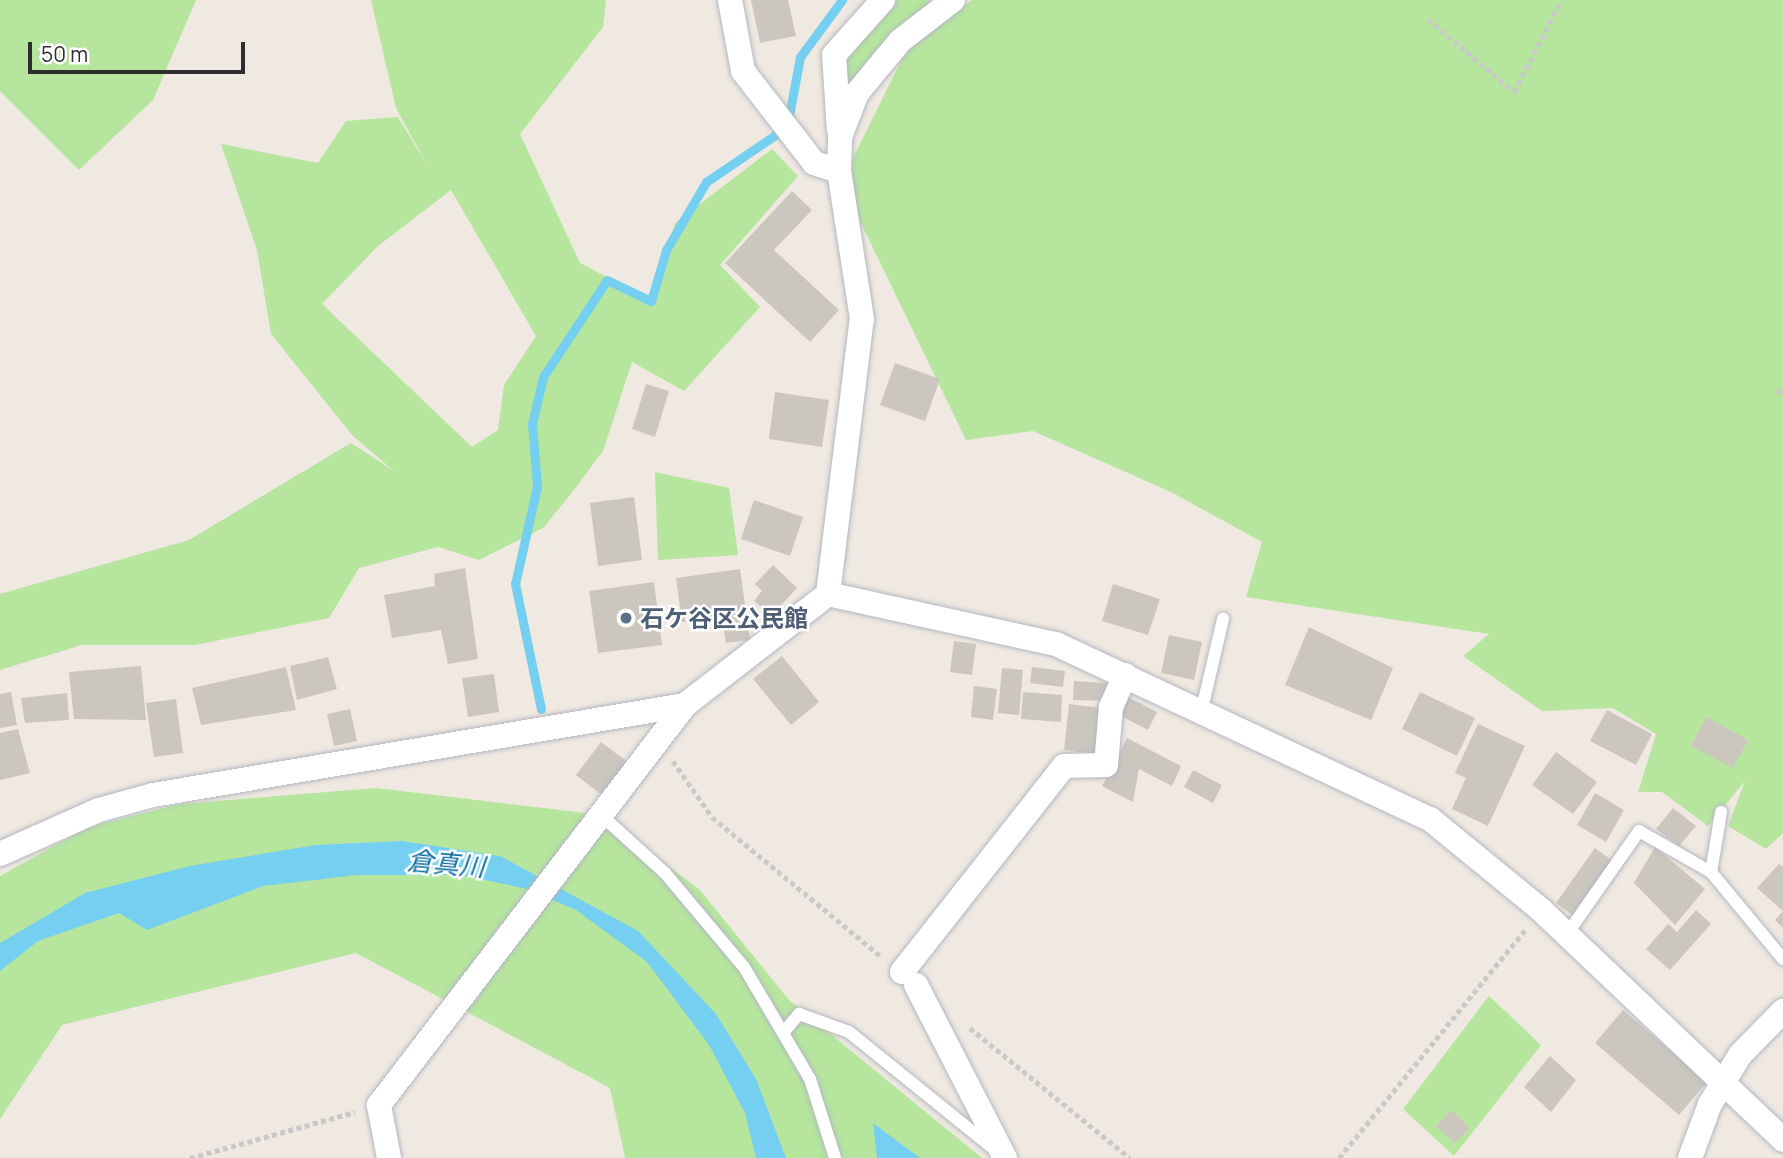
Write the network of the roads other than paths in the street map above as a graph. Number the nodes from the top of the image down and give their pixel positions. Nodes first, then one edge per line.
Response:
1 (730, 0) edge
2 (883, 0) edge
3 (953, 0) edge
4 (840, 137) junction
5 (839, 171) junction
6 (828, 594) junction
7 (1223, 619) dead end
8 (1125, 675) junction
9 (685, 705) junction
10 (1201, 713) junction
11 (1721, 812) dead end
12 (599, 819) junction
13 (0, 854) edge
14 (1711, 872) junction
15 (1567, 934) junction
16 (1783, 959) edge
17 (1783, 1010) edge
18 (783, 1033) junction
19 (1724, 1082) junction
20 (1783, 1140) edge
21 (389, 1158) edge
22 (835, 1158) edge
23 (1005, 1158) edge
24 (1690, 1158) edge

1 - 5 street
2 - 4 street
3 - 4 street
4 - 5 street
5 - 6 street
6 - 8 street
6 - 9 street
7 - 10 lane
8 - 10 street
8 - 23 street
9 - 12 street
9 - 13 street
10 - 15 street
11 - 14 lane
12 - 18 lane
12 - 21 street
14 - 15 lane
14 - 16 lane
15 - 19 street
17 - 19 street
18 - 22 lane
18 - 23 lane
19 - 20 street
19 - 24 street

